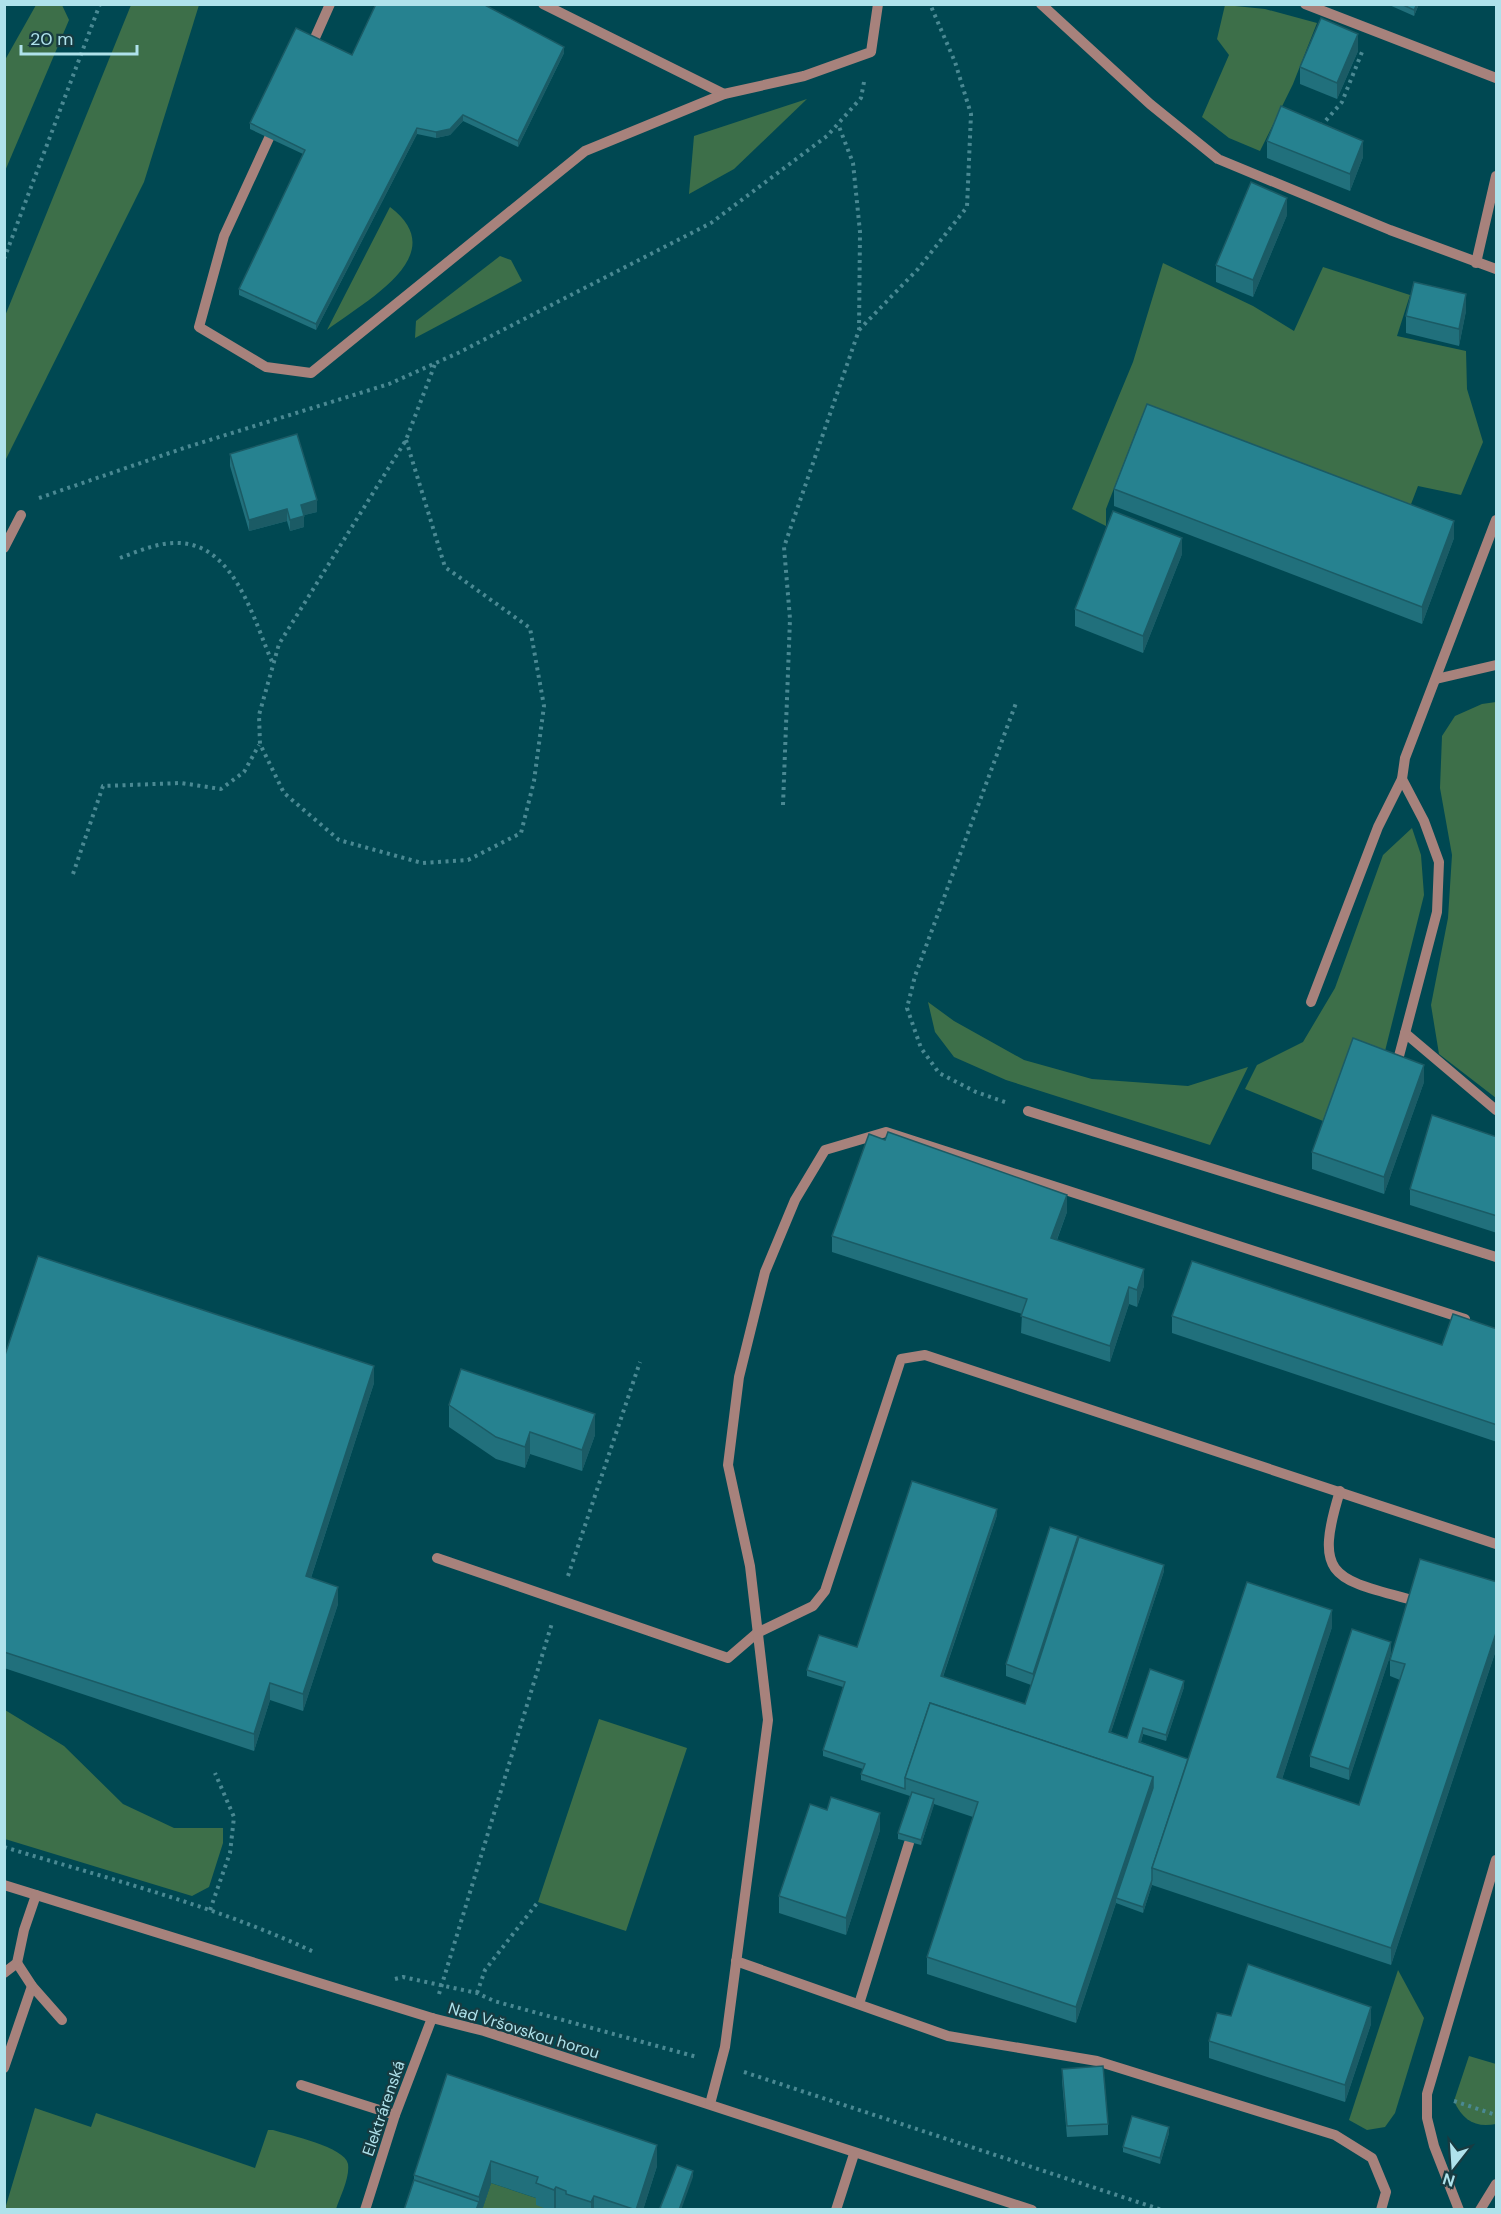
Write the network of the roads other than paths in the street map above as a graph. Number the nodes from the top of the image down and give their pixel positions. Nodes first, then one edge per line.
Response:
1 (330, 4) edge
2 (543, 4) edge
3 (878, 4) edge
4 (1041, 4) edge
5 (1305, 4) edge
6 (306, 57) edge
7 (1497, 78) edge
8 (724, 94) junction
9 (282, 110) edge
10 (1497, 176) edge
11 (1476, 263) junction
12 (1497, 269) edge
13 (21, 515) road end
14 (1497, 520) edge
15 (4, 548) edge
16 (1497, 665) edge
17 (1436, 679) junction
18 (1402, 779) junction
19 (1311, 1002) dead end
20 (1405, 1033) junction
21 (1399, 1056) edge
22 (1497, 1110) edge
23 (1028, 1111) road end
24 (1497, 1257) edge
25 (1474, 1322) edge
26 (1340, 1491) junction
27 (1497, 1544) edge
28 (436, 1558) dead end
29 (1412, 1600) edge
30 (757, 1633) junction
31 (909, 1843) edge
32 (1497, 1860) edge
33 (4, 1885) edge
34 (36, 1895) junction
35 (736, 1961) junction
36 (17, 1963) junction
37 (4, 1973) edge
38 (32, 1986) junction
39 (859, 2004) junction
40 (432, 2018) junction
41 (62, 2019) dead end
42 (4, 2068) edge
43 (302, 2085) dead end
44 (710, 2104) junction
45 (395, 2115) junction
46 (854, 2154) junction
47 (1497, 2184) edge
48 (365, 2210) edge
49 (836, 2210) edge
50 (1032, 2210) edge
51 (1381, 2210) edge
52 (1459, 2210) edge
53 (1480, 2210) edge

1 - 6 street
2 - 8 street
3 - 8 street
4 - 11 street
5 - 7 street
8 - 9 street
10 - 11 street
11 - 12 street
13 - 15 street
14 - 17 street
16 - 17 street
17 - 18 street
18 - 19 street
18 - 20 street
20 - 21 street
20 - 22 street
23 - 24 street
25 - 30 street
26 - 27 street
26 - 29 street
26 - 30 street
28 - 30 street
30 - 35 street
31 - 39 street
32 - 52 street
33 - 34 street, Nad Vršovskou horou
34 - 36 street
34 - 40 street, Nad Vršovskou horou
35 - 39 street
35 - 44 street
36 - 37 street
36 - 38 street
38 - 41 street
38 - 42 street
39 - 51 street
40 - 44 street, Nad Vršovskou horou
40 - 45 street, Elektrárenská
43 - 45 street
44 - 46 street, Nad Vršovskou horou
45 - 48 street, Elektrárenská
46 - 49 street
46 - 50 street, Nad Vršovskou horou
47 - 53 street

